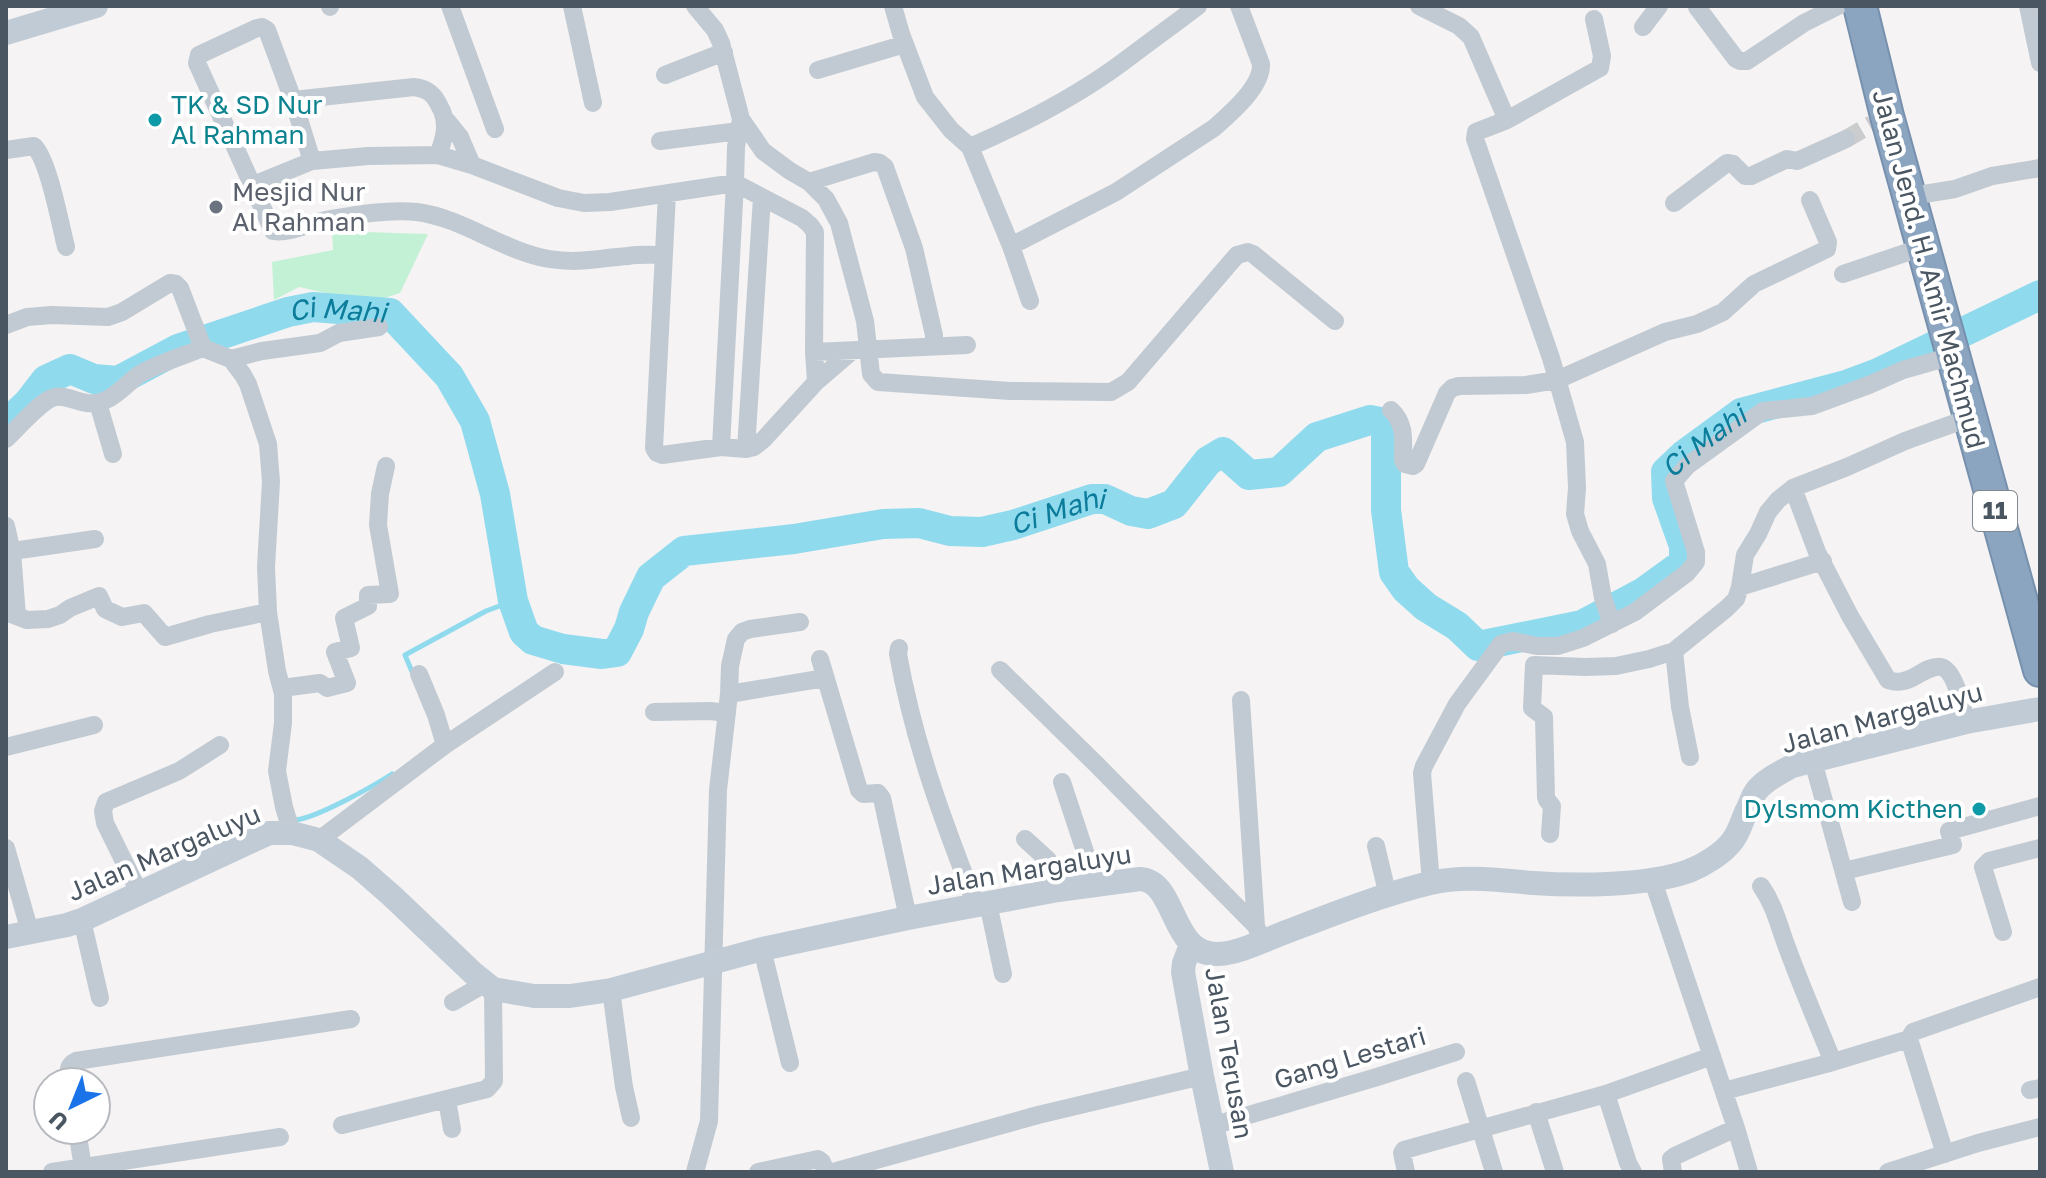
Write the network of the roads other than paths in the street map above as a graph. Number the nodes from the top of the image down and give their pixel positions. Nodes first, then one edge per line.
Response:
1 (96, 6) edge
2 (450, 6) edge
3 (572, 6) edge
4 (695, 6) edge
5 (893, 6) edge
6 (1198, 6) edge
7 (1239, 6) edge
8 (1419, 6) edge
9 (1659, 6) edge
10 (1838, 6) edge
11 (1860, 6) edge
12 (1877, 6) edge
13 (2029, 6) edge
14 (1697, 7) edge
15 (1594, 19) dead end
16 (1643, 27) dead end
17 (6, 33) edge
18 (905, 44) junction
19 (724, 52) junction
20 (2040, 63) edge
21 (818, 70) dead end
22 (665, 75) dead end
23 (293, 100) junction
24 (593, 103) dead end
25 (1507, 120) junction
26 (447, 121) junction
27 (740, 125) junction
28 (495, 129) dead end
29 (1846, 139) tunnel mouth
30 (660, 141) dead end
31 (970, 147) junction
32 (6, 150) edge
33 (438, 155) junction
34 (312, 161) junction
35 (472, 165) junction
36 (2040, 168) edge
37 (809, 182) junction
38 (735, 183) junction
39 (253, 185) junction
40 (667, 194) junction
41 (1924, 194) junction
42 (762, 197) junction
43 (1810, 200) dead end
44 (1674, 203) dead end
45 (1011, 246) junction
46 (66, 247) dead end
47 (1923, 247) junction
48 (664, 255) junction
49 (1843, 274) dead end
50 (1030, 301) dead end
51 (1335, 321) dead end
52 (6, 325) edge
53 (379, 327) dead end
54 (1954, 338) junction
55 (934, 345) junction
56 (967, 345) dead end
57 (203, 348) junction
58 (859, 350) junction
59 (814, 352) junction
60 (231, 359) junction
61 (1557, 380) junction
62 (816, 382) junction
63 (98, 403) junction
64 (1391, 410) dead end
65 (1969, 418) junction
66 (6, 439) edge
67 (721, 447) junction
68 (746, 449) junction
69 (113, 454) dead end
70 (386, 466) dead end
71 (1793, 488) junction
72 (6, 526) edge
73 (95, 539) dead end
74 (9, 552) edge
75 (1823, 561) junction
76 (1740, 587) junction
77 (2040, 604) edge
78 (268, 612) junction
79 (12, 614) edge
80 (1611, 620) junction
81 (800, 622) dead end
82 (1537, 646) junction
83 (899, 648) dead end
84 (1674, 651) junction
85 (820, 659) dead end
86 (1534, 665) junction
87 (1000, 670) dead end
88 (2040, 670) edge
89 (555, 672) dead end
90 (419, 674) dead end
91 (825, 678) junction
92 (282, 688) junction
93 (729, 694) junction
94 (1241, 700) dead end
95 (2040, 709) edge
96 (654, 712) dead end
97 (727, 713) junction
98 (1966, 722) junction
99 (94, 725) dead end
100 (220, 745) dead end
101 (445, 745) junction
102 (6, 747) edge
103 (1690, 757) dead end
104 (1813, 761) junction
105 (1062, 782) dead end
106 (2040, 806) edge
107 (292, 833) junction
108 (1550, 834) dead end
109 (1025, 839) dead end
110 (319, 840) junction
111 (1376, 846) dead end
112 (6, 848) edge
113 (2040, 848) edge
114 (1844, 871) junction
115 (1653, 881) junction
116 (1431, 883) junction
117 (1096, 885) junction
118 (1761, 886) dead end
119 (1058, 890) junction
120 (139, 892) junction
121 (1388, 896) junction
122 (1852, 902) dead end
123 (982, 904) junction
124 (908, 918) junction
125 (82, 920) junction
126 (2003, 932) dead end
127 (1259, 933) junction
128 (18, 935) edge
129 (1191, 945) junction
130 (762, 949) junction
131 (714, 961) junction
132 (1003, 974) dead end
133 (490, 986) junction
134 (2040, 987) edge
135 (611, 990) junction
136 (100, 998) dead end
137 (453, 1002) dead end
138 (351, 1019) dead end
139 (1909, 1039) junction
140 (1456, 1052) dead end
141 (1712, 1056) junction
142 (1833, 1062) junction
143 (790, 1063) dead end
144 (70, 1066) edge
145 (1202, 1076) junction
146 (1466, 1081) dead end
147 (1724, 1091) junction
148 (1606, 1094) junction
149 (447, 1100) junction
150 (1536, 1112) junction
151 (631, 1118) dead end
152 (342, 1125) dead end
153 (1212, 1126) junction
154 (2040, 1127) edge
155 (1479, 1128) junction
156 (1736, 1128) junction
157 (452, 1129) dead end
158 (280, 1137) dead end
159 (80, 1146) edge
160 (1945, 1154) junction
161 (83, 1168) junction
162 (52, 1172) edge
163 (695, 1172) edge
164 (758, 1172) edge
165 (826, 1172) edge
166 (833, 1172) edge
167 (1222, 1172) edge
168 (1406, 1172) edge
169 (1494, 1172) edge
170 (1555, 1172) edge
171 (1633, 1172) edge
172 (1673, 1172) edge
173 (1749, 1172) edge
174 (1888, 1172) edge

1 - 17 main road
2 - 28 street
3 - 24 street
4 - 19 street
5 - 18 street
6 - 31 street
7 - 45 street
8 - 25 street
9 - 16 street
10 - 14 street
11 - 47 highway, Jalan Jend. H. Amir Machmud / 11
12 - 41 highway, Jalan Jend. H. Amir Machmud / 11
13 - 20 street
15 - 25 street
18 - 21 street
18 - 31 street
19 - 22 street
19 - 27 street
23 - 26 street
23 - 34 street
23 - 39 street
25 - 61 street
26 - 33 street
26 - 35 street
27 - 30 street
27 - 37 street
27 - 38 street
29 - 44 street
31 - 45 street
32 - 46 street
33 - 34 street
33 - 35 street
34 - 39 street
35 - 40 street
36 - 41 street
37 - 55 street
37 - 58 street
38 - 40 street
38 - 42 street
38 - 67 street
39 - 48 street
40 - 48 street
41 - 54 highway, Jalan Jend. H. Amir Machmud / 11
42 - 59 street
42 - 68 street
43 - 61 street
45 - 50 street
47 - 49 street
47 - 54 highway, Jalan Jend. H. Amir Machmud / 11
48 - 67 street
51 - 58 street
52 - 57 street
53 - 60 street
54 - 65 highway, Jalan Jend. H. Amir Machmud / 11
54 - 77 highway, Jalan Jend. H. Amir Machmud / 11
54 - 80 street
55 - 56 street
55 - 58 street
57 - 60 street
57 - 63 street
58 - 59 street
58 - 62 street
59 - 62 street
60 - 78 street
61 - 64 street
61 - 80 street
62 - 68 street
63 - 66 street
63 - 69 street
65 - 71 street
65 - 88 highway, Jalan Jend. H. Amir Machmud / 11
67 - 68 street
70 - 92 street
71 - 75 street
71 - 76 street
72 - 74 street
73 - 74 street
74 - 79 street
75 - 76 street
75 - 98 street
76 - 84 street
78 - 79 street
78 - 92 street
80 - 82 street
81 - 93 street
82 - 86 street
82 - 116 street
83 - 123 street
84 - 86 street
84 - 103 street
85 - 91 street
86 - 108 street
87 - 127 street
89 - 101 street
90 - 101 street
91 - 93 street
91 - 124 street
92 - 107 street
93 - 97 street
94 - 127 street
95 - 98 main road, Jalan Margaluyu
96 - 97 street
97 - 131 street
98 - 104 main road, Jalan Margaluyu
99 - 102 street
100 - 120 street
101 - 110 street
104 - 114 street
104 - 115 main road, Jalan Margaluyu
105 - 117 street
106 - 114 street
107 - 110 main road, Jalan Margaluyu
107 - 120 main road, Jalan Margaluyu
109 - 119 street
110 - 133 main road, Jalan Margaluyu
111 - 121 street
112 - 128 street
113 - 126 street
114 - 122 street
115 - 116 main road, Jalan Margaluyu
115 - 141 street
116 - 121 main road, Jalan Margaluyu
117 - 119 main road, Jalan Margaluyu
117 - 129 main road, Jalan Margaluyu
118 - 142 street
119 - 123 main road, Jalan Margaluyu
120 - 125 main road, Jalan Margaluyu
121 - 127 main road, Jalan Margaluyu
123 - 124 main road, Jalan Margaluyu
123 - 132 street
124 - 130 main road, Jalan Margaluyu
125 - 128 main road, Jalan Margaluyu
125 - 136 street
127 - 129 main road, Jalan Margaluyu
129 - 145 main road, Jalan Terusan
130 - 131 main road, Jalan Margaluyu
130 - 143 street
131 - 135 main road, Jalan Margaluyu
131 - 163 street
133 - 135 main road, Jalan Margaluyu
133 - 137 street
133 - 149 street
134 - 139 street
135 - 151 street
138 - 144 street
139 - 142 street
139 - 160 street
140 - 153 street, Gang Lestari
141 - 147 street
141 - 148 street
142 - 147 street
145 - 153 main road, Jalan Terusan
145 - 166 street
146 - 155 street
147 - 156 street
148 - 150 street
148 - 171 street
149 - 152 street
149 - 157 street
150 - 155 street
150 - 170 street
153 - 167 main road, Jalan Terusan
154 - 160 street
155 - 168 street
155 - 169 street
156 - 172 street
156 - 173 street
158 - 161 street
159 - 161 street
160 - 174 street
161 - 162 street
164 - 165 street

